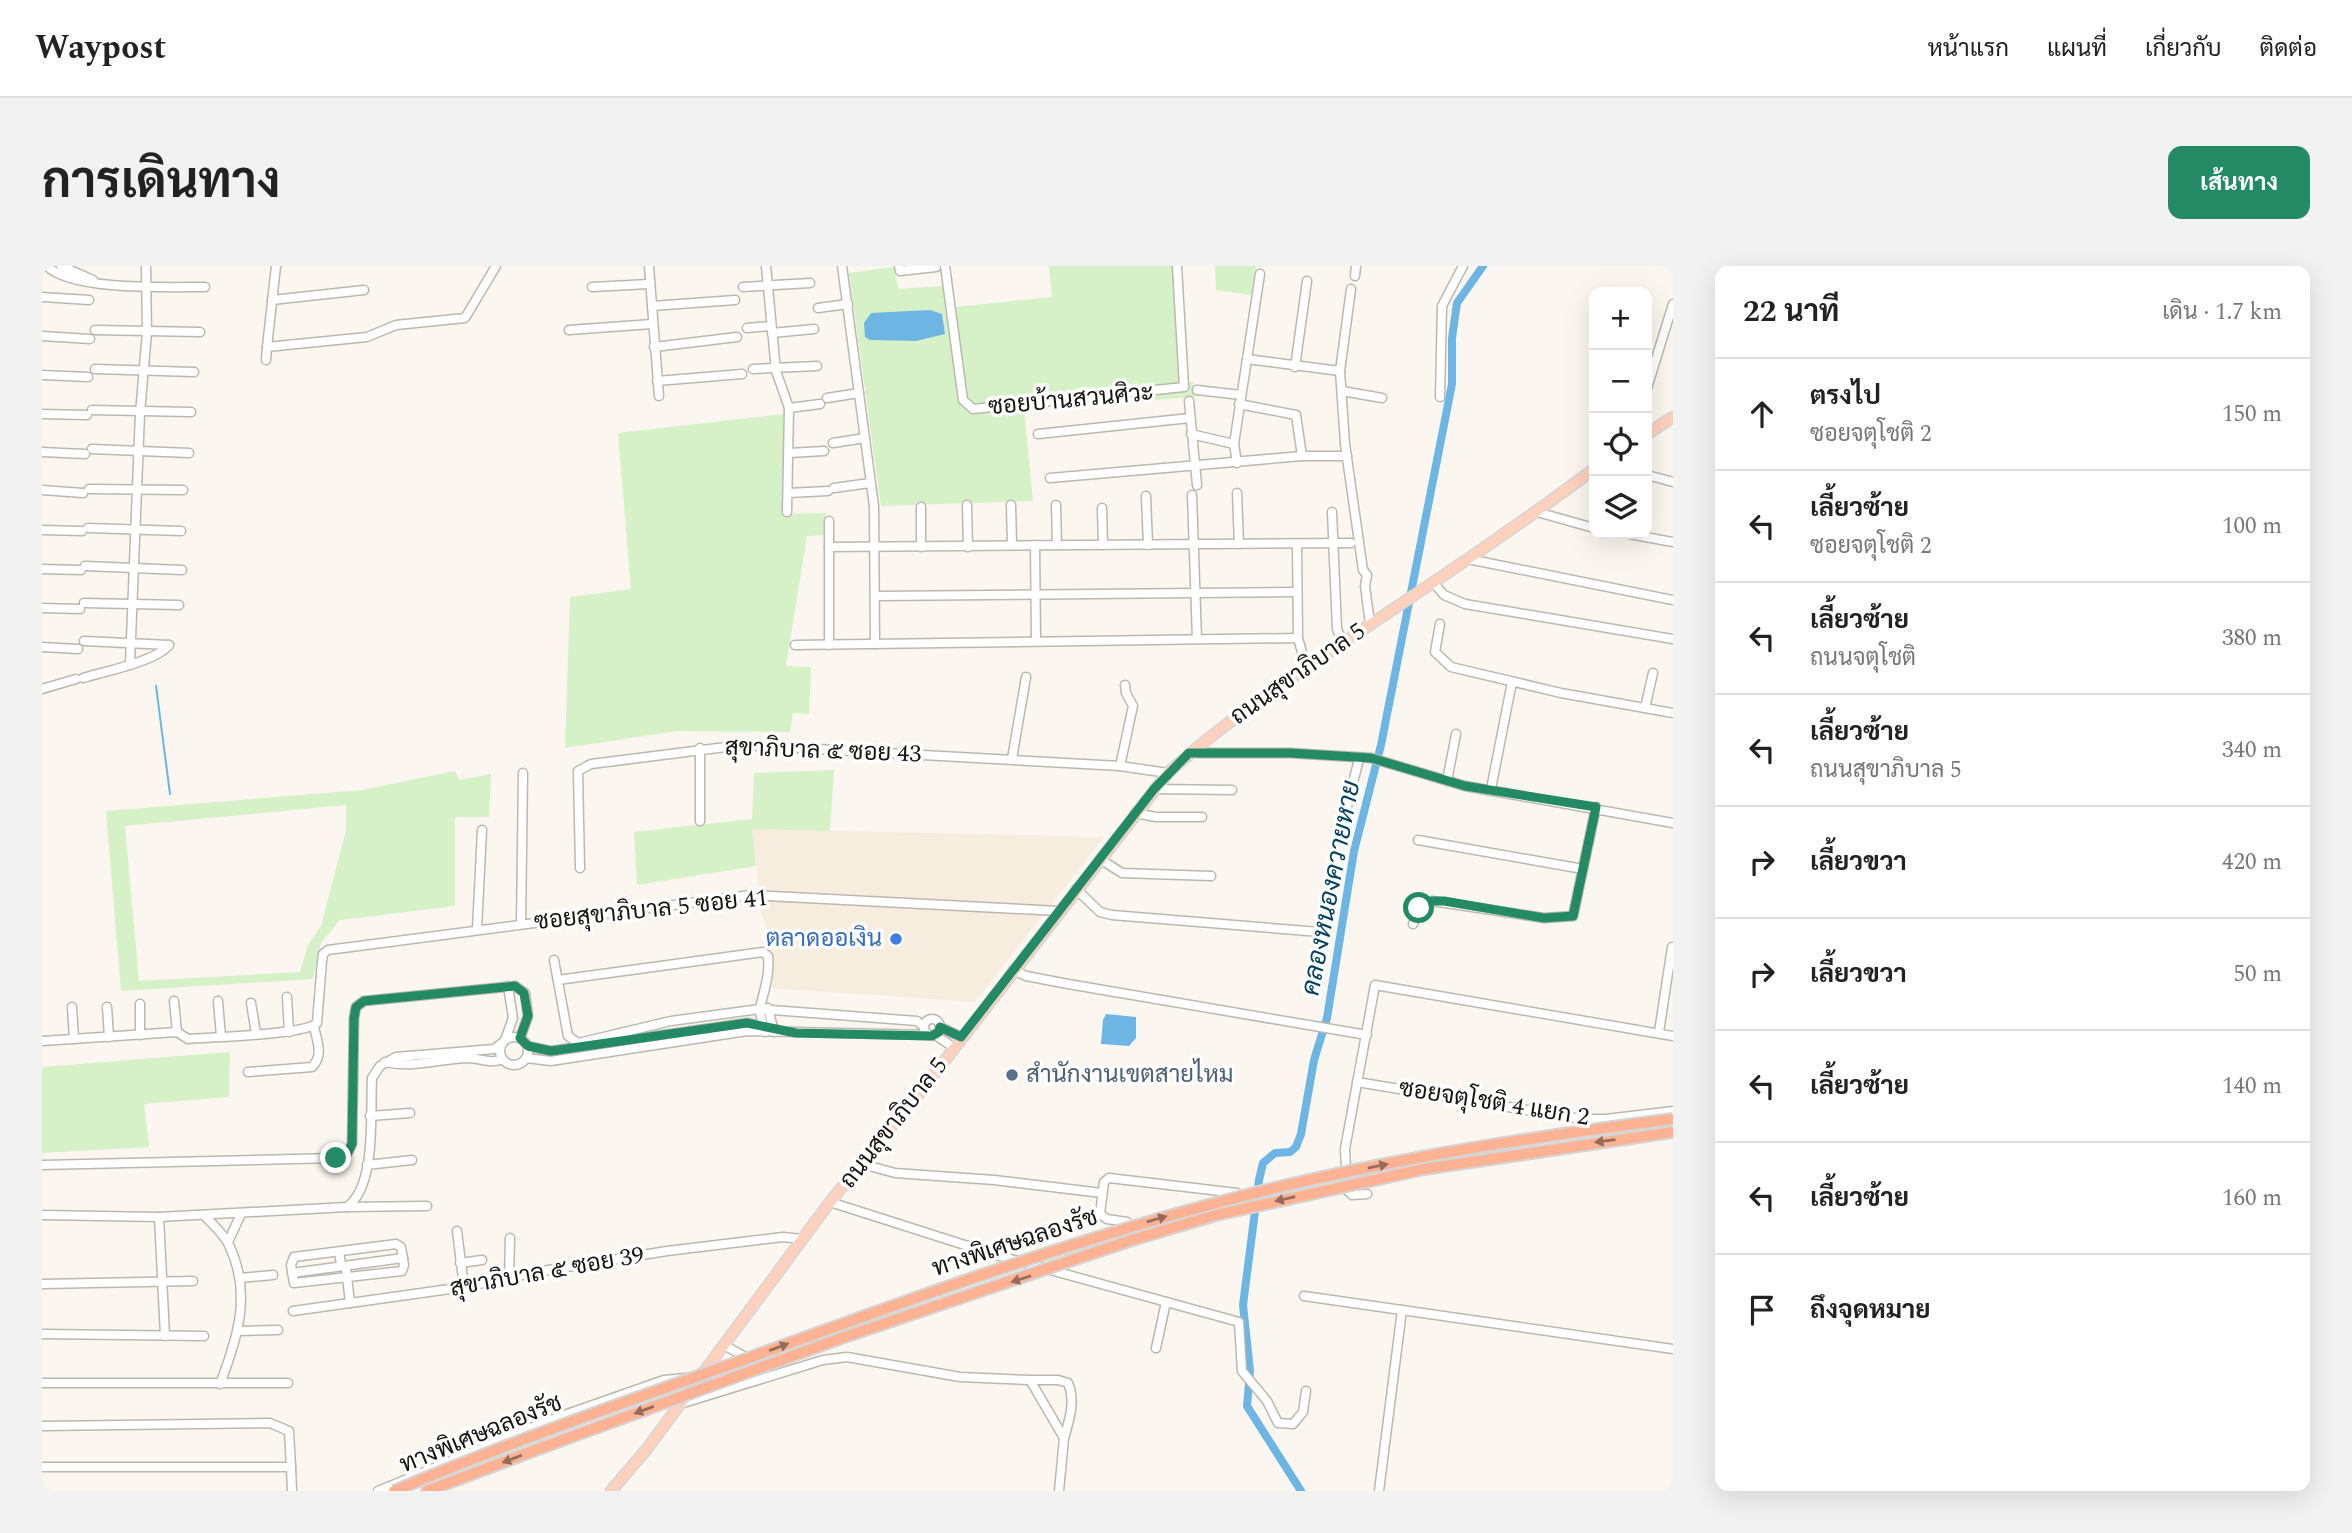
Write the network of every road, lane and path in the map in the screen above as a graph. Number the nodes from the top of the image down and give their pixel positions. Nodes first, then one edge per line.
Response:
1 (47, 266) edge
2 (61, 266) edge
3 (146, 266) edge
4 (276, 266) edge
5 (496, 266) edge
6 (649, 266) edge
7 (766, 266) edge
8 (842, 266) edge
9 (899, 266) edge
10 (945, 266) edge
11 (1177, 266) edge
12 (1463, 266) edge
13 (936, 267) edge
14 (1260, 274) dead end
15 (1307, 281) dead end
16 (99, 282) junction
17 (810, 283) dead end
18 (649, 284) junction
19 (767, 285) junction
20 (146, 286) junction
21 (743, 286) dead end
22 (205, 287) dead end
23 (592, 287) dead end
24 (1351, 289) dead end
25 (364, 290) dead end
26 (42, 297) edge
27 (89, 300) dead end
28 (272, 300) junction
29 (735, 300) dead end
30 (848, 304) junction
31 (1673, 304) edge
32 (652, 306) junction
33 (818, 308) dead end
34 (652, 324) junction
35 (747, 328) dead end
36 (95, 330) dead end
37 (569, 330) dead end
38 (772, 330) junction
39 (814, 330) dead end
40 (147, 332) junction
41 (200, 332) dead end
42 (42, 336) edge
43 (737, 337) dead end
44 (90, 339) dead end
45 (267, 347) junction
46 (654, 347) junction
47 (1247, 359) junction
48 (266, 360) dead end
49 (817, 366) dead end
50 (1294, 367) junction
51 (776, 368) junction
52 (95, 369) dead end
53 (753, 369) dead end
54 (1340, 371) junction
55 (146, 372) junction
56 (194, 372) dead end
57 (1652, 372) edge
58 (742, 374) dead end
59 (42, 375) edge
60 (88, 377) dead end
61 (657, 382) junction
62 (1197, 390) dead end
63 (1342, 391) junction
64 (859, 394) junction
65 (659, 396) dead end
66 (1440, 397) dead end
67 (1382, 398) dead end
68 (1240, 400) junction
69 (1188, 401) dead end
70 (789, 408) junction
71 (191, 412) dead end
72 (140, 413) junction
73 (42, 414) edge
74 (1673, 417) edge
75 (1190, 418) junction
76 (1652, 431) edge
77 (1038, 434) dead end
78 (1191, 434) junction
79 (864, 438) junction
80 (833, 443) dead end
81 (1234, 444) junction
82 (824, 451) dead end
83 (42, 452) edge
84 (138, 452) junction
85 (189, 453) dead end
86 (789, 453) junction
87 (1302, 456) junction
88 (1347, 456) junction
89 (1237, 463) junction
90 (1195, 467) junction
91 (1589, 474) edge
92 (1651, 476) edge
93 (1050, 478) dead end
94 (1673, 482) edge
95 (870, 483) junction
96 (1197, 485) dead end
97 (137, 489) junction
98 (183, 490) dead end
99 (42, 491) edge
100 (1237, 492) dead end
101 (788, 494) junction
102 (1192, 495) dead end
103 (1146, 496) dead end
104 (967, 505) dead end
105 (1011, 505) dead end
106 (1056, 505) dead end
107 (921, 508) dead end
108 (1102, 508) dead end
109 (787, 512) dead end
110 (1332, 512) dead end
111 (1537, 512) junction
112 (829, 521) dead end
113 (1589, 527) edge
114 (136, 529) junction
115 (42, 530) edge
116 (181, 531) dead end
117 (1652, 538) edge
118 (1351, 542) dead end
119 (1673, 542) edge
120 (1057, 544) junction
121 (1239, 544) junction
122 (1297, 544) junction
123 (1333, 544) junction
124 (1012, 545) junction
125 (1035, 545) junction
126 (1103, 545) junction
127 (1148, 545) junction
128 (1194, 545) junction
129 (875, 546) junction
130 (829, 547) junction
131 (921, 547) junction
132 (968, 547) junction
133 (1468, 559) junction
134 (134, 568) junction
135 (42, 569) edge
136 (182, 570) dead end
137 (1433, 583) junction
138 (1297, 592) junction
139 (1196, 593) junction
140 (1036, 595) junction
141 (875, 596) junction
142 (1673, 600) edge
143 (132, 604) junction
144 (179, 605) dead end
145 (42, 608) edge
146 (1370, 624) junction
147 (1440, 624) dead end
148 (1298, 638) junction
149 (1197, 639) junction
150 (1673, 639) edge
151 (84, 641) dead end
152 (130, 641) junction
153 (1036, 641) junction
154 (1343, 643) junction
155 (875, 644) junction
156 (795, 645) dead end
157 (830, 645) junction
158 (42, 647) edge
159 (78, 649) dead end
160 (130, 664) junction
161 (1306, 667) junction
162 (1653, 673) dead end
163 (1026, 677) dead end
164 (1512, 682) junction
165 (1125, 685) dead end
166 (42, 689) edge
167 (1646, 708) junction
168 (1673, 713) edge
169 (1456, 734) dead end
170 (700, 748) junction
171 (1189, 753) junction
172 (1012, 759) junction
173 (1359, 760) junction
174 (1120, 766) junction
175 (523, 773) dead end
176 (1168, 773) junction
177 (1447, 781) junction
178 (1154, 789) junction
179 (1490, 789) junction
180 (1232, 790) dead end
181 (1596, 807) junction
182 (1135, 813) junction
183 (1202, 817) dead end
184 (701, 821) dead end
185 (1673, 823) edge
186 (482, 830) dead end
187 (1418, 840) dead end
188 (1338, 842) dead end
189 (1100, 859) junction
190 (580, 868) dead end
191 (1583, 869) junction
192 (1211, 876) dead end
193 (1076, 890) junction
194 (1059, 911) junction
195 (521, 924) junction
196 (1413, 924) dead end
197 (477, 929) junction
198 (1320, 932) dead end
199 (1672, 947) edge
200 (554, 960) dead end
201 (1013, 970) junction
202 (558, 980) junction
203 (508, 986) junction
204 (1669, 992) edge
205 (287, 997) dead end
206 (174, 1001) dead end
207 (218, 1001) dead end
208 (251, 1003) dead end
209 (140, 1004) dead end
210 (72, 1007) dead end
211 (107, 1007) dead end
212 (765, 1010) junction
213 (314, 1027) junction
214 (924, 1027) junction
215 (940, 1027) junction
216 (769, 1030) junction
217 (177, 1032) junction
218 (289, 1032) junction
219 (1659, 1032) junction
220 (256, 1033) junction
221 (140, 1035) junction
222 (932, 1035) junction
223 (1367, 1035) junction
224 (221, 1036) junction
225 (1673, 1036) edge
226 (109, 1037) junction
227 (961, 1037) junction
228 (520, 1038) junction
229 (74, 1039) junction
230 (42, 1041) edge
231 (504, 1042) junction
232 (528, 1046) junction
233 (953, 1047) junction
234 (470, 1048) junction
235 (435, 1051) junction
236 (470, 1058) junction
237 (526, 1058) junction
238 (503, 1059) junction
239 (385, 1062) junction
240 (437, 1062) junction
241 (248, 1072) dead end
242 (1357, 1082) junction
243 (1673, 1111) edge
244 (410, 1113) dead end
245 (370, 1116) junction
246 (1673, 1119) edge
247 (1673, 1132) edge
248 (412, 1160) dead end
249 (862, 1164) junction
250 (42, 1165) edge
251 (367, 1165) junction
252 (1102, 1193) junction
253 (1237, 1193) dead end
254 (1367, 1194) dead end
255 (830, 1202) junction
256 (427, 1206) dead end
257 (347, 1207) junction
258 (241, 1214) junction
259 (42, 1215) edge
260 (204, 1215) junction
261 (159, 1217) junction
262 (1127, 1222) dead end
263 (457, 1231) dead end
264 (510, 1238) dead end
265 (802, 1239) junction
266 (228, 1242) junction
267 (339, 1252) junction
268 (403, 1258) junction
269 (482, 1260) dead end
270 (460, 1263) junction
271 (343, 1266) junction
272 (292, 1273) junction
273 (273, 1275) dead end
274 (240, 1278) junction
275 (509, 1278) junction
276 (347, 1279) junction
277 (192, 1281) dead end
278 (161, 1282) junction
279 (42, 1284) edge
280 (464, 1287) junction
281 (1304, 1296) dead end
282 (1166, 1302) junction
283 (350, 1303) junction
284 (1402, 1310) junction
285 (293, 1311) dead end
286 (278, 1330) dead end
287 (239, 1331) junction
288 (42, 1334) edge
289 (165, 1336) junction
290 (204, 1336) dead end
291 (724, 1345) junction
292 (1156, 1348) dead end
293 (1673, 1349) edge
294 (782, 1374) junction
295 (1030, 1380) junction
296 (696, 1381) junction
297 (42, 1383) edge
298 (288, 1383) dead end
299 (220, 1384) junction
300 (1306, 1391) dead end
301 (680, 1404) junction
302 (42, 1426) edge
303 (1064, 1438) junction
304 (291, 1466) junction
305 (42, 1467) edge
306 (484, 1470) junction
307 (292, 1491) edge
308 (378, 1491) edge
309 (394, 1491) edge
310 (428, 1491) edge
311 (438, 1491) edge
312 (611, 1491) edge
313 (1059, 1491) edge
314 (1379, 1491) edge

1 - 16 street
2 - 16 street
3 - 20 street
4 - 28 street
5 - 45 street
6 - 18 street
7 - 19 street
8 - 30 street
9 - 13 street
10 - 11 street, ซอยบ้านสวนศิวะ
12 - 66 street
14 - 47 street
15 - 50 street
16 - 20 street
17 - 19 street
18 - 23 street
18 - 32 street
19 - 21 street
19 - 38 street
20 - 22 street
20 - 40 street
24 - 54 street
25 - 28 street
26 - 27 street
28 - 45 street
29 - 32 street
30 - 33 street
30 - 64 street
31 - 57 street
32 - 34 street
34 - 37 street
34 - 46 street
35 - 38 street
36 - 40 street
38 - 39 street
38 - 51 street
40 - 41 street
40 - 55 street
42 - 44 street
43 - 46 street
45 - 48 street
46 - 61 street
47 - 50 street
47 - 68 street
49 - 51 street
50 - 54 street
51 - 53 street
51 - 70 street
52 - 55 street
54 - 63 street
55 - 56 street
55 - 72 street
58 - 61 street
59 - 60 street
61 - 65 street
62 - 68 street
63 - 67 street
63 - 88 street
64 - 70 street
64 - 79 street
68 - 81 street
68 - 87 street
69 - 75 street
70 - 86 street
71 - 72 street
72 - 73 street
72 - 84 street
74 - 76 main road
75 - 77 street
75 - 78 street
78 - 81 street
78 - 90 street
79 - 80 street
79 - 95 street
81 - 89 street
82 - 86 street
83 - 84 street
84 - 85 street
84 - 97 street
86 - 101 street
87 - 88 street
87 - 89 street
88 - 146 street
89 - 90 street
90 - 93 street
90 - 96 street
91 - 111 main road, ถนนสุขาภิบาล 5
92 - 94 street
95 - 101 street
95 - 129 street
97 - 98 street
97 - 99 street
97 - 114 street
100 - 121 street
101 - 109 street
102 - 128 street
103 - 127 street
104 - 132 street
105 - 124 street
106 - 120 street
107 - 131 street
108 - 126 street
110 - 123 street
111 - 113 street
111 - 133 main road, ถนนสุขาภิบาล 5
112 - 130 street
114 - 115 street
114 - 116 street
114 - 134 street
117 - 119 street
118 - 123 street
120 - 125 street
120 - 126 street
121 - 122 street
121 - 128 street
122 - 123 street
122 - 138 street
123 - 154 street
124 - 125 street
124 - 132 street
125 - 140 street
126 - 127 street
127 - 128 street
128 - 139 street
129 - 130 street
129 - 131 street
129 - 141 street
130 - 157 street
131 - 132 street
133 - 137 main road, ถนนสุขาภิบาล 5
133 - 142 street
134 - 135 street
134 - 136 street
134 - 143 street
137 - 146 main road, ถนนสุขาภิบาล 5
137 - 150 street
138 - 139 street
138 - 148 street
139 - 140 street
139 - 149 street
140 - 141 street
140 - 153 street
141 - 155 street
143 - 144 street
143 - 145 street
143 - 152 street
146 - 154 main road, ถนนสุขาภิบาล 5
147 - 164 street
148 - 149 street
148 - 161 street
149 - 153 street
151 - 152 street
152 - 160 street
152 - 160 street
153 - 155 street
154 - 161 main road, ถนนสุขาภิบาล 5
155 - 157 street
156 - 157 street
158 - 159 street
160 - 166 street
161 - 171 main road, ถนนสุขาภิบาล 5
162 - 167 street
163 - 172 street
164 - 167 street
164 - 179 street
165 - 174 street
167 - 168 street
169 - 177 street
170 - 172 street, สุขาภิบาล ๕ ซอย 43
170 - 184 street
170 - 190 street, สุขาภิบาล ๕ ซอย 43
171 - 173 street
171 - 176 main road, ถนนสุขาภิบาล 5
172 - 174 street, สุขาภิบาล ๕ ซอย 43
173 - 177 street
173 - 188 street
174 - 176 street, สุขาภิบาล ๕ ซอย 43
175 - 195 street
176 - 178 main road, ถนนสุขาภิบาล 5
177 - 179 street
178 - 180 street
178 - 182 main road, ถนนสุขาภิบาล 5
179 - 181 street
181 - 185 street
181 - 191 street
182 - 183 street
182 - 189 main road, ถนนสุขาภิบาล 5
186 - 197 street
187 - 191 street
189 - 192 street
189 - 193 main road, ถนนสุขาภิบาล 5
191 - 196 street
193 - 194 main road, ถนนสุขาภิบาล 5
193 - 198 street
194 - 195 street, ซอยสุขาภิบาล 5 ซอย 41
194 - 201 main road, ถนนสุขาภิบาล 5
195 - 197 street, ซอยสุขาภิบาล 5 ซอย 41
197 - 213 street, ซอยสุขาภิบาล 5 ซอย 41
199 - 204 street
200 - 202 street
201 - 223 street
201 - 227 main road, ถนนสุขาภิบาล 5
202 - 212 street
202 - 212 street
203 - 228 street
203 - 231 street
203 - 250 street
204 - 219 street
205 - 218 street
206 - 217 street
207 - 224 street
208 - 220 street
209 - 221 street
210 - 229 street
211 - 226 street
212 - 214 street
212 - 216 street
213 - 218 street
213 - 241 street
214 - 215 street
214 - 222 street
215 - 222 street
215 - 227 street
216 - 222 street
216 - 232 street
216 - 237 street
217 - 221 street
217 - 224 street
218 - 220 street
219 - 223 street
219 - 225 street
220 - 224 street
221 - 226 street
222 - 233 street
223 - 242 street
226 - 229 street
227 - 233 main road, ถนนสุขาภิบาล 5
228 - 231 street
228 - 232 street
229 - 230 street
231 - 234 street
231 - 238 street
232 - 237 street
233 - 249 main road, ถนนสุขาภิบาล 5
234 - 235 street
234 - 236 street
235 - 239 street
235 - 240 street
236 - 238 street
236 - 240 street
237 - 238 street
239 - 240 street
239 - 245 street
242 - 243 street, ซอยจตุโชติ 4 แยก 2
242 - 254 street
244 - 245 street
245 - 251 street
309 -> 246 highway, ทางพิเศษฉลองรัช, bridge
247 -> 306 highway, ทางพิเศษฉลองรัช, bridge
248 - 251 street
249 - 252 street
249 - 255 main road, ถนนสุขาภิบาล 5
251 - 257 street
252 - 253 street
252 - 262 street
255 - 265 main road, ถนนสุขาภิบาล 5
255 - 282 street
256 - 257 street
257 - 258 street
258 - 260 street
258 - 266 street
259 - 261 street
260 - 261 street
260 - 266 street
261 - 278 street
263 - 270 street
264 - 275 street
265 - 275 street, สุขาภิบาล ๕ ซอย 39
265 - 291 main road, ถนนสุขาภิบาล 5
266 - 274 street
267 - 268 street
267 - 271 street
267 - 272 street
268 - 271 street
268 - 276 street
269 - 270 street
270 - 280 street
271 - 272 street
271 - 276 street
272 - 276 street
273 - 274 street
274 - 287 street
275 - 280 street, สุขาภิบาล ๕ ซอย 39
276 - 283 street
277 - 278 street
278 - 279 street
278 - 289 street
280 - 283 street, สุขาภิบาล ๕ ซอย 39
281 - 284 street
282 - 292 street
282 - 300 street
283 - 285 street, สุขาภิบาล ๕ ซอย 39
284 - 293 street
284 - 314 street
286 - 287 street
287 - 299 street
288 - 289 street
289 - 290 street
291 - 294 street
291 - 296 main road, ถนนสุขาภิบาล 5
294 - 295 street
294 - 301 street
295 - 303 street
295 - 303 street
296 - 301 main road, ถนนสุขาภิบาล 5
296 - 308 street
297 - 299 street
298 - 299 street
301 - 312 main road, ถนนสุขาภิบาล 5
302 - 304 street
303 - 313 street
304 - 305 street
304 - 307 street
306 - 310 highway, ทางพิเศษฉลองรัช
306 - 311 highway

